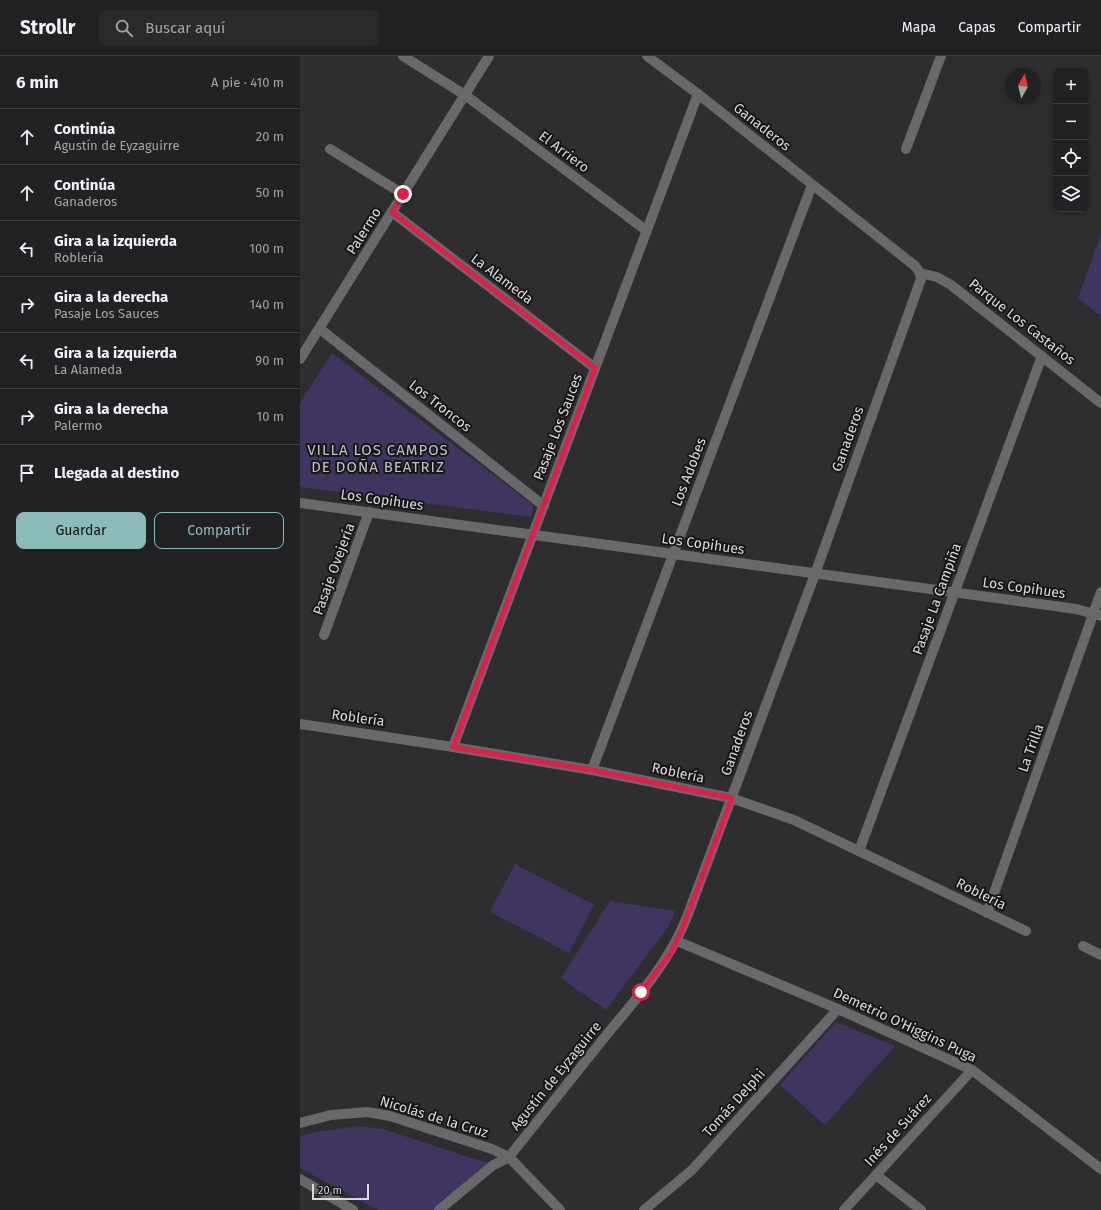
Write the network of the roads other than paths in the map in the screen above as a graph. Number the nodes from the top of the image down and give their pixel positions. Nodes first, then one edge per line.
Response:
1 (403, 56) edge
2 (489, 56) edge
3 (647, 56) edge
4 (941, 56) edge
5 (698, 94) junction
6 (465, 95) junction
7 (330, 149) dead end
8 (906, 149) dead end
9 (812, 185) junction
10 (403, 194) junction
11 (392, 212) junction
12 (647, 231) junction
13 (920, 273) junction
14 (320, 329) junction
15 (1042, 356) junction
16 (300, 359) edge
17 (595, 368) junction
18 (1101, 403) edge
19 (300, 503) edge
20 (544, 506) junction
21 (370, 512) junction
22 (533, 535) junction
23 (673, 554) junction
24 (815, 574) junction
25 (1101, 592) edge
26 (954, 593) junction
27 (1097, 615) edge
28 (324, 635) dead end
29 (300, 724) edge
30 (453, 747) junction
31 (592, 770) junction
32 (732, 798) junction
33 (859, 852) junction
34 (987, 913) junction
35 (1026, 932) dead end
36 (677, 941) junction
37 (1083, 946) dead end
38 (1101, 955) edge
39 (838, 1009) junction
40 (972, 1070) junction
41 (300, 1123) edge
42 (509, 1157) junction
43 (1101, 1169) edge
44 (876, 1175) junction
45 (300, 1179) edge
46 (353, 1210) edge
47 (439, 1210) edge
48 (560, 1210) edge
49 (644, 1210) edge
50 (844, 1210) edge
51 (921, 1210) edge

1 - 6 street, El Arriero
2 - 6 street, Palermo
3 - 5 street, Ganaderos
4 - 8 street
5 - 9 street, Ganaderos
5 - 12 street, Pasaje Los Sauces
6 - 10 street, Palermo
6 - 12 street, El Arriero
7 - 10 street
9 - 13 street, Ganaderos
9 - 23 street, Los Adobes
10 - 11 street, Palermo
11 - 14 street, Palermo
11 - 17 street, La Alameda
12 - 17 street, Pasaje Los Sauces
13 - 15 street, Parque Los Castaños
13 - 24 street, Ganaderos
14 - 16 street, Palermo
14 - 20 street, Los Troncos
15 - 18 street, Parque Los Castaños
15 - 26 street, Pasaje La Campiña
17 - 20 street, Pasaje Los Sauces
19 - 21 street, Los Copihues
20 - 22 street, Pasaje Los Sauces
21 - 22 street, Los Copihues
21 - 28 street, Pasaje Ovejería
22 - 23 street, Los Copihues
22 - 30 street, Pasaje Los Sauces
23 - 24 street, Los Copihues
23 - 31 street, Los Adobes
24 - 26 street, Los Copihues
24 - 32 street, Ganaderos
25 - 27 street, La Trilla
26 - 27 street, Los Copihues
26 - 33 street, Pasaje La Campiña
27 - 34 street, La Trilla
29 - 30 street, Roblería
30 - 31 street, Roblería
31 - 32 street, Roblería
32 - 33 street, Roblería
32 - 36 street, Ganaderos
33 - 34 street, Roblería
34 - 35 street, Roblería
36 - 39 street, Demetrio O'Higgins Puga
36 - 42 street, Agustín de Eyzaguirre
37 - 38 street
39 - 40 street, Demetrio O'Higgins Puga
39 - 49 street, Tomás Delphi
40 - 43 street, Demetrio O'Higgins Puga
40 - 44 street, Inés de Suárez
41 - 42 street, Nicolás de la Cruz
42 - 47 street, Agustín de Eyzaguirre
42 - 48 street, Nicolás de la Cruz
44 - 50 street, Inés de Suárez
44 - 51 street
45 - 46 street

